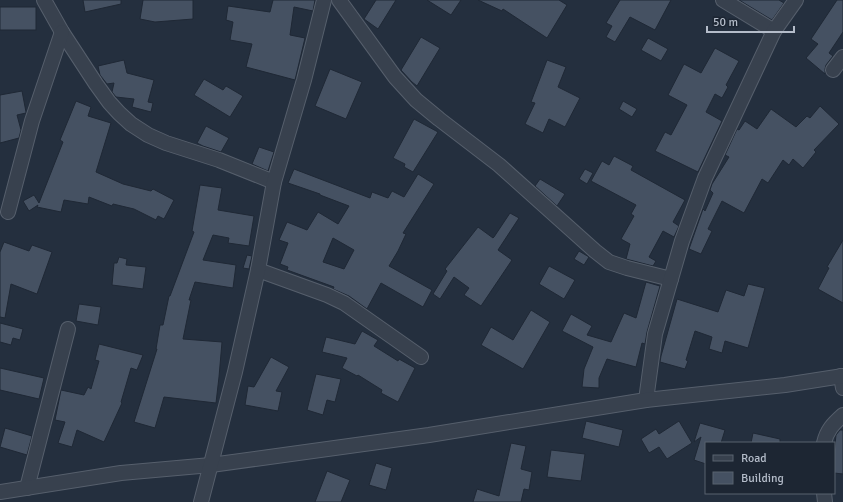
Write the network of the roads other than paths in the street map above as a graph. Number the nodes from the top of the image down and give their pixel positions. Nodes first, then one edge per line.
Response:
1 (44, 0) edge
2 (324, 0) edge
3 (339, 0) edge
4 (723, 0) edge
5 (796, 0) edge
6 (774, 31) junction
7 (62, 32) junction
8 (843, 58) edge
9 (833, 70) dead end
10 (274, 182) junction
11 (8, 212) dead end
12 (258, 270) junction
13 (671, 279) junction
14 (68, 329) dead end
15 (421, 357) dead end
16 (842, 380) edge
17 (646, 400) junction
18 (843, 415) edge
19 (824, 442) edge
20 (211, 465) junction
21 (27, 488) junction
22 (0, 492) edge
23 (201, 502) edge

1 - 7 street
2 - 10 street
3 - 13 street
4 - 6 street
5 - 6 street
6 - 13 street
7 - 10 street
7 - 11 street
8 - 9 street
10 - 12 street
12 - 15 street
12 - 20 street
13 - 17 street
14 - 21 street
16 - 17 street
17 - 20 street
18 - 19 street
20 - 21 street
20 - 23 street
21 - 22 street

